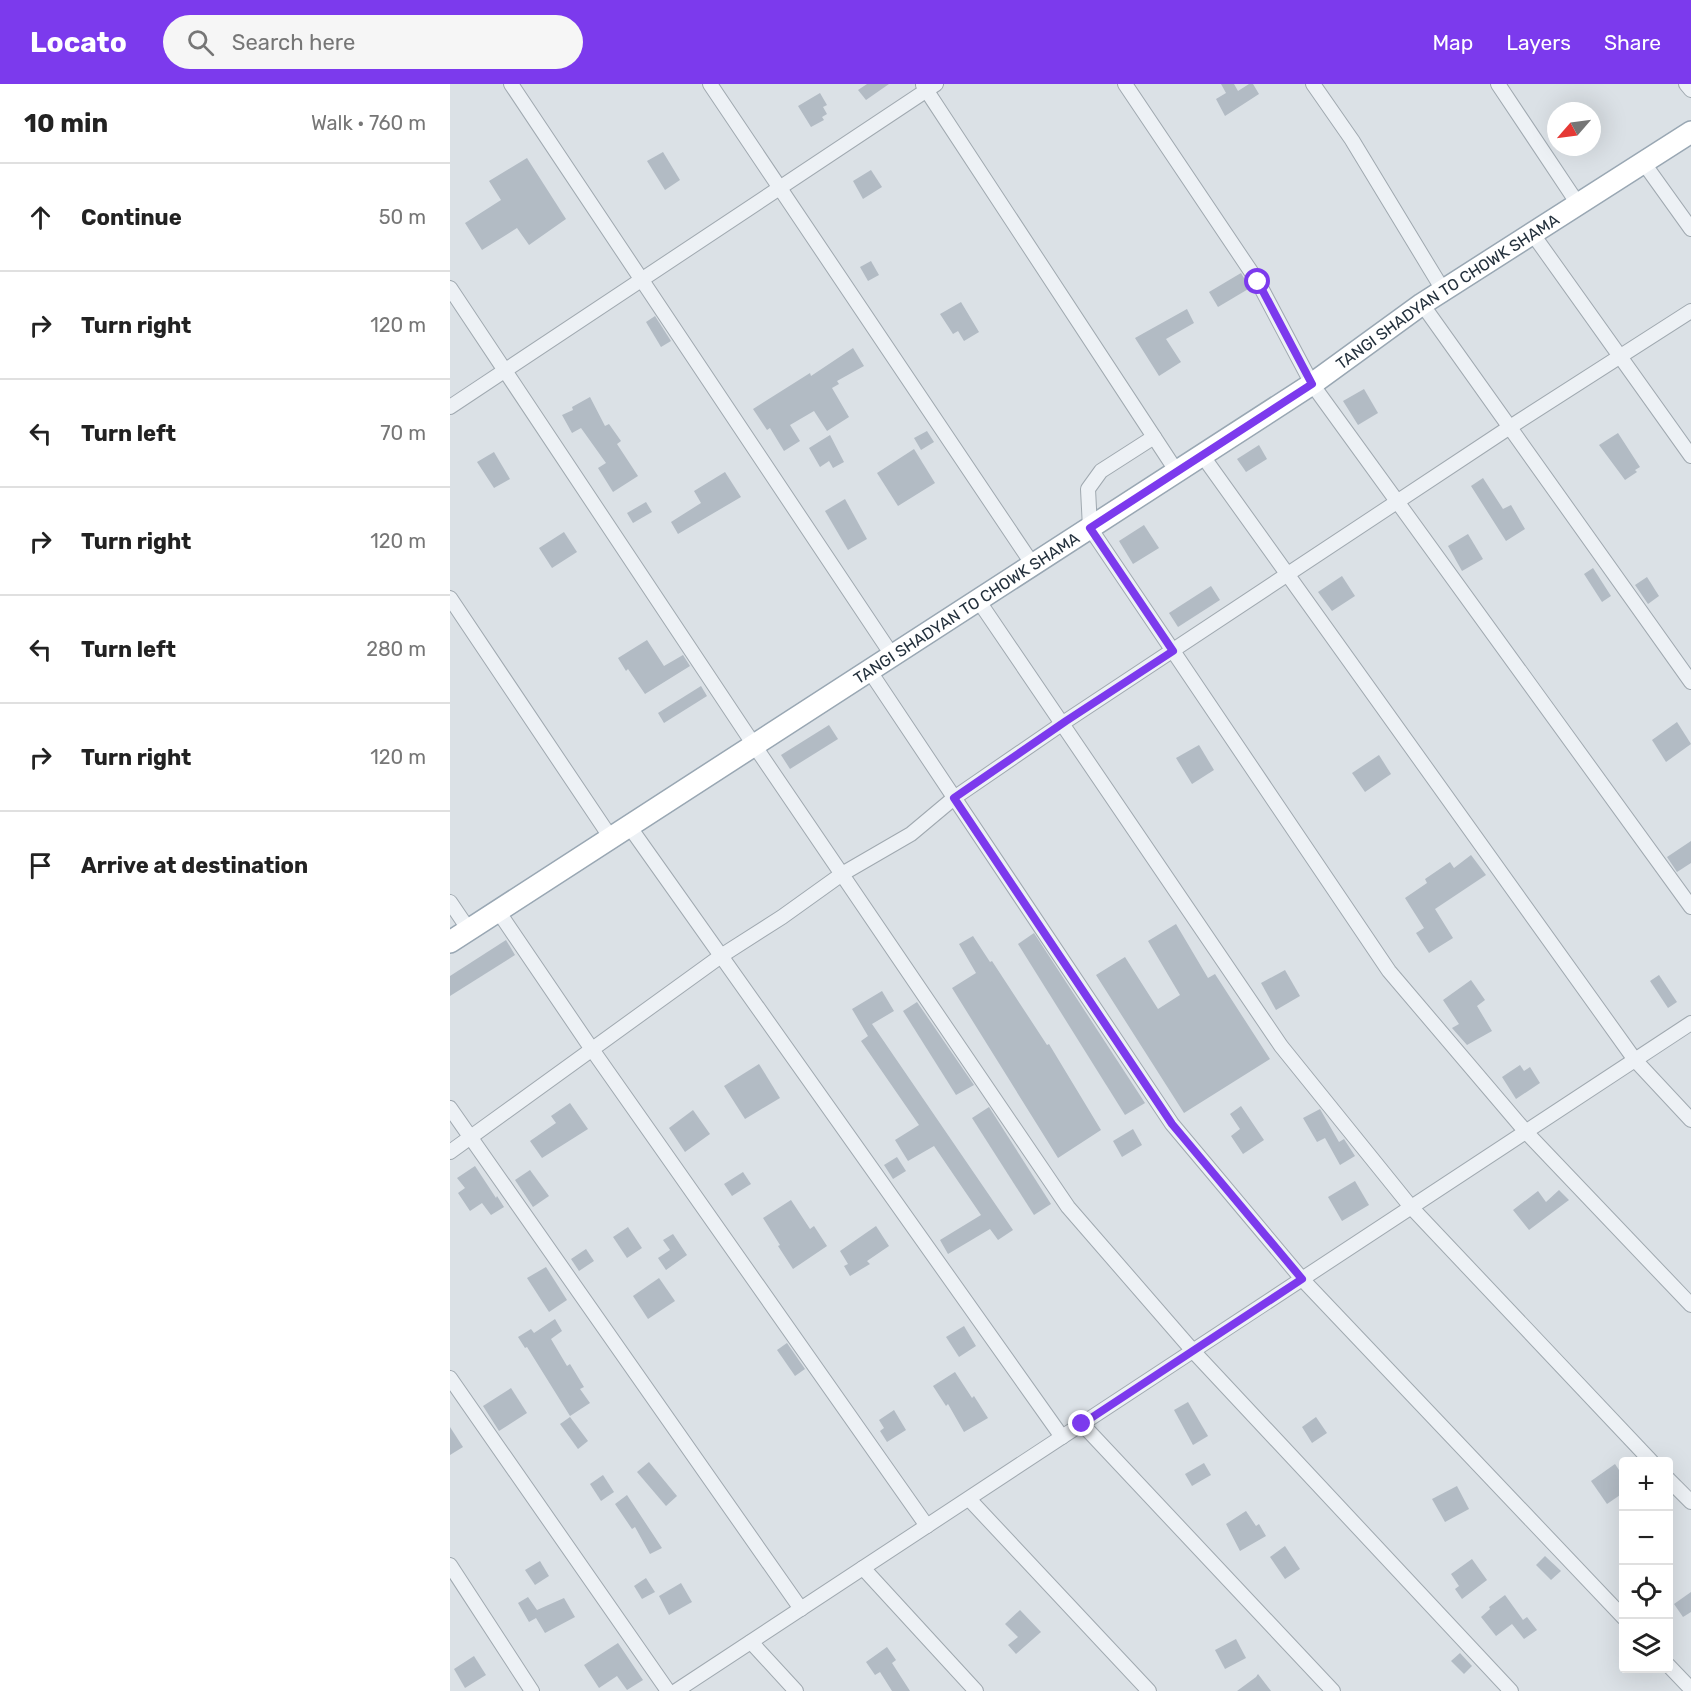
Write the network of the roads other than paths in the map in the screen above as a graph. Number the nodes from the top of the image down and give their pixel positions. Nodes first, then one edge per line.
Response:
1 (511, 84) edge
2 (710, 84) edge
3 (1125, 84) edge
4 (1313, 84) edge
5 (1498, 84) edge
6 (1686, 84) edge
7 (928, 86) edge
8 (1691, 90) edge
9 (1691, 132) edge
10 (1643, 162) junction
11 (780, 188) junction
12 (1578, 204) junction
13 (1691, 229) edge
14 (1532, 233) junction
15 (642, 280) junction
16 (450, 288) edge
17 (1443, 290) junction
18 (1422, 304) junction
19 (1691, 311) edge
20 (1621, 358) junction
21 (505, 371) junction
22 (1312, 384) junction
23 (450, 407) edge
24 (1510, 427) junction
25 (1154, 437) junction
26 (1202, 455) junction
27 (1691, 456) edge
28 (1177, 472) junction
29 (1397, 502) junction
30 (1090, 528) junction
31 (1033, 565) junction
32 (1288, 575) junction
33 (450, 598) edge
34 (978, 600) junction
35 (1173, 651) junction
36 (892, 655) junction
37 (869, 670) junction
38 (1691, 682) edge
39 (1062, 724) junction
40 (754, 745) junction
41 (954, 798) junction
42 (629, 826) junction
43 (611, 838) junction
44 (842, 874) junction
45 (450, 902) edge
46 (1691, 907) edge
47 (498, 911) junction
48 (469, 930) junction
49 (450, 942) edge
50 (721, 956) junction
51 (1691, 1023) edge
52 (591, 1048) junction
53 (1635, 1060) junction
54 (450, 1108) edge
55 (1691, 1120) edge
56 (1526, 1132) junction
57 (471, 1138) junction
58 (450, 1152) edge
59 (1411, 1207) junction
60 (1302, 1279) junction
61 (1691, 1305) edge
62 (1193, 1351) junction
63 (450, 1378) edge
64 (1082, 1424) junction
65 (1062, 1437) junction
66 (1648, 1457) edge
67 (1673, 1484) edge
68 (969, 1499) junction
69 (1691, 1503) edge
70 (927, 1526) junction
71 (450, 1565) edge
72 (863, 1568) junction
73 (801, 1609) junction
74 (1619, 1614) edge
75 (751, 1642) junction
76 (1673, 1670) edge
77 (1691, 1689) edge
78 (532, 1691) edge
79 (668, 1691) edge
80 (676, 1691) edge
81 (796, 1691) edge
82 (976, 1691) edge
83 (1149, 1691) edge
84 (1333, 1691) edge
85 (1511, 1691) edge

1 - 15 street
2 - 11 street
3 - 22 street
4 - 17 street
5 - 12 street
6 - 8 street
7 - 11 street
7 - 25 street
9 - 10 main road, TANGI SHADYAN TO CHOWK SHAMA
10 - 12 main road, TANGI SHADYAN TO CHOWK SHAMA
10 - 13 street
11 - 15 street
11 - 31 street
12 - 14 main road, TANGI SHADYAN TO CHOWK SHAMA
14 - 17 main road, TANGI SHADYAN TO CHOWK SHAMA
14 - 20 street
15 - 21 street
15 - 36 street
16 - 21 street
17 - 18 main road, TANGI SHADYAN TO CHOWK SHAMA
18 - 22 main road, TANGI SHADYAN TO CHOWK SHAMA
18 - 24 street
19 - 20 street
20 - 24 street
20 - 27 street
21 - 23 street
21 - 40 street
22 - 26 main road, TANGI SHADYAN TO CHOWK SHAMA
22 - 29 street
24 - 29 street
24 - 38 street
25 - 28 street
25 - 30 street
26 - 28 main road, TANGI SHADYAN TO CHOWK SHAMA
26 - 32 street
28 - 30 main road, TANGI SHADYAN TO CHOWK SHAMA
29 - 32 street
29 - 46 street
30 - 31 main road, TANGI SHADYAN TO CHOWK SHAMA
30 - 35 street
31 - 34 main road, TANGI SHADYAN TO CHOWK SHAMA
32 - 35 street
32 - 53 street
33 - 43 street
34 - 36 main road, TANGI SHADYAN TO CHOWK SHAMA
34 - 39 street
35 - 39 street
35 - 56 street
36 - 37 main road, TANGI SHADYAN TO CHOWK SHAMA
37 - 40 main road, TANGI SHADYAN TO CHOWK SHAMA
37 - 41 street
39 - 41 street
39 - 59 street
40 - 42 main road, TANGI SHADYAN TO CHOWK SHAMA
40 - 44 street
41 - 44 street
41 - 60 street
42 - 43 main road, TANGI SHADYAN TO CHOWK SHAMA
42 - 50 street
43 - 47 main road, TANGI SHADYAN TO CHOWK SHAMA
44 - 50 street
44 - 62 street
45 - 48 street
47 - 48 main road, TANGI SHADYAN TO CHOWK SHAMA
47 - 52 street
48 - 49 main road, TANGI SHADYAN TO CHOWK SHAMA
50 - 52 street
50 - 65 street
51 - 53 street
52 - 57 street
52 - 70 street
53 - 55 street
53 - 56 street
54 - 57 street
56 - 59 street
56 - 61 street
57 - 58 street
57 - 73 street
59 - 60 street
59 - 66 street
60 - 62 street
60 - 74 street
62 - 64 street
62 - 85 street
63 - 79 street
64 - 65 street
64 - 84 street
65 - 68 street
67 - 69 street
68 - 70 street
68 - 83 street
70 - 72 street
71 - 78 street
72 - 73 street
72 - 82 street
73 - 75 street
75 - 80 street
75 - 81 street
76 - 77 street

